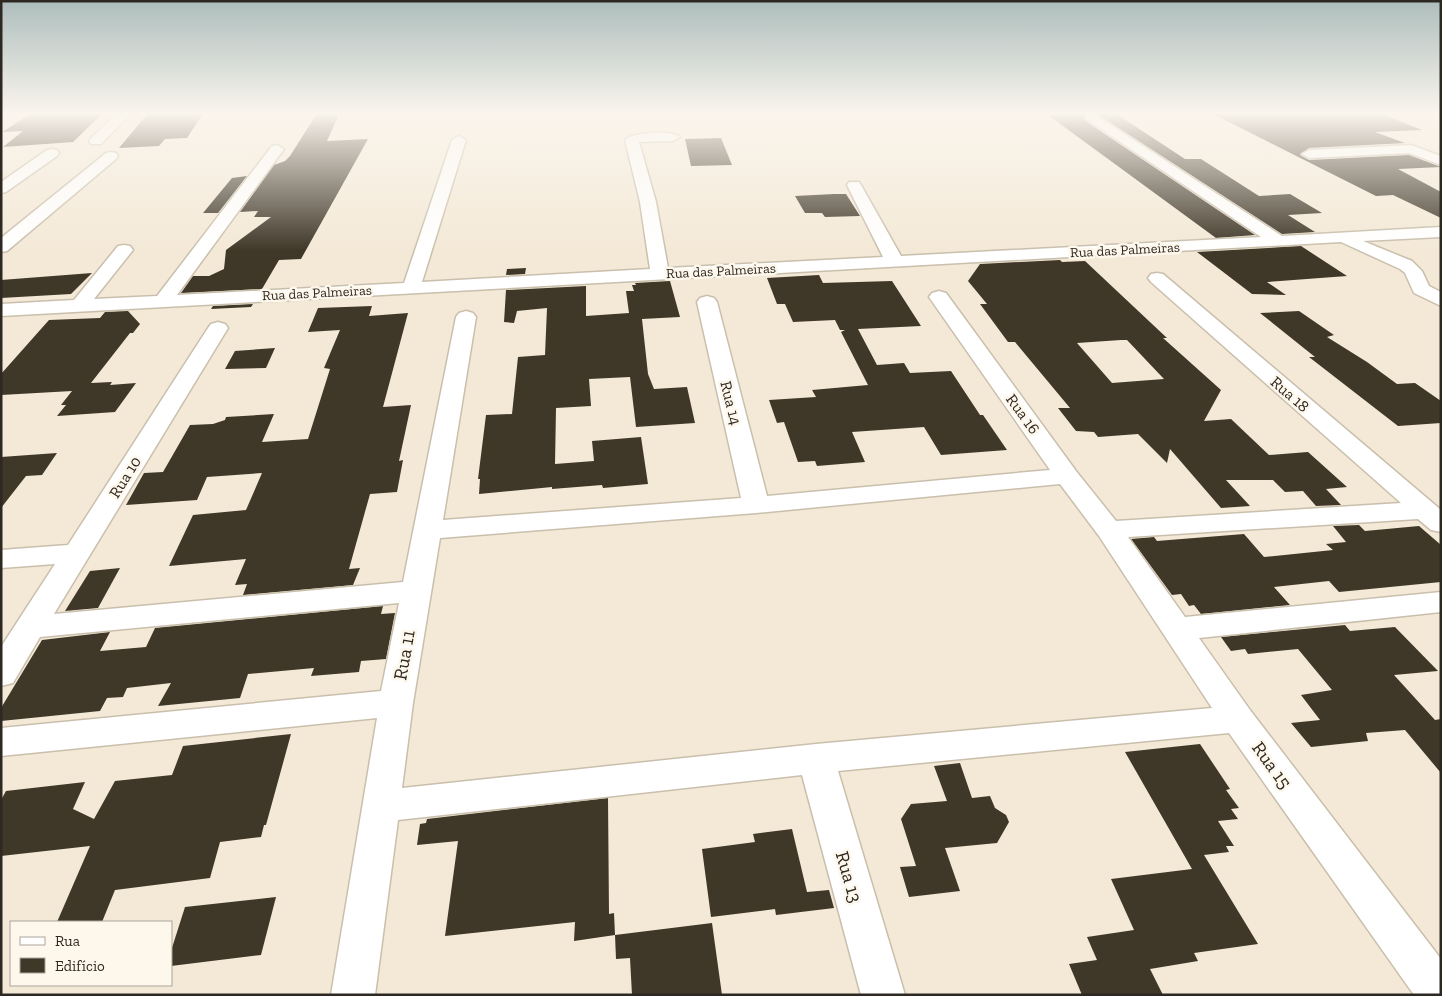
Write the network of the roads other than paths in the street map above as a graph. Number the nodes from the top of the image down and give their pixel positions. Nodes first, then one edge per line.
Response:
1 (44, 158) edge
2 (108, 158) edge
3 (270, 158) edge
4 (453, 158) edge
5 (637, 158) edge
6 (1155, 158) edge
7 (854, 185) dead end
8 (1, 189) edge
9 (1441, 232) edge
10 (1340, 238) junction
11 (1279, 241) junction
12 (1, 247) edge
13 (124, 250) dead end
14 (895, 262) junction
15 (660, 275) junction
16 (1157, 278) dead end
17 (410, 288) junction
18 (939, 297) dead end
19 (1441, 300) edge
20 (163, 301) junction
21 (707, 302) dead end
22 (79, 306) junction
23 (1, 310) edge
24 (466, 317) dead end
25 (218, 328) dead end
26 (1067, 476) junction
27 (756, 505) junction
28 (1432, 517) edge
29 (427, 530) junction
30 (1109, 530) junction
31 (77, 553) junction
32 (1, 559) edge
33 (415, 592) junction
34 (1441, 602) edge
35 (32, 626) junction
36 (1177, 629) junction
37 (1, 674) edge
38 (396, 703) junction
39 (1238, 718) junction
40 (1, 742) edge
41 (816, 760) junction
42 (381, 806) junction
43 (353, 995) edge
44 (883, 995) edge
45 (1441, 995) edge

1 - 8 street
2 - 12 street
3 - 20 street
4 - 17 street
5 - 15 street
6 - 11 street
7 - 14 street
9 - 10 street, Rua das Palmeiras
10 - 11 street, Rua das Palmeiras
10 - 19 street
11 - 14 street, Rua das Palmeiras
13 - 22 street
14 - 15 street, Rua das Palmeiras
15 - 17 street, Rua das Palmeiras
16 - 28 street, Rua 18
17 - 20 street, Rua das Palmeiras
18 - 26 street, Rua 16
20 - 22 street, Rua das Palmeiras
21 - 27 street, Rua 14
22 - 23 street, Rua das Palmeiras
24 - 29 street, Rua 11
25 - 31 street, Rua 10
26 - 27 street
26 - 30 street, Rua 16
27 - 29 street
28 - 30 street
29 - 33 street, Rua 11
30 - 36 street, Rua 15
31 - 32 street
31 - 35 street, Rua 10
33 - 35 street
33 - 38 street, Rua 11
34 - 36 street
35 - 37 street, Rua 10
36 - 39 street, Rua 15
38 - 40 street
38 - 42 street, Rua 11
39 - 41 street
39 - 45 street, Rua 15
41 - 42 street
41 - 44 street, Rua 13
42 - 43 street, Rua 11

